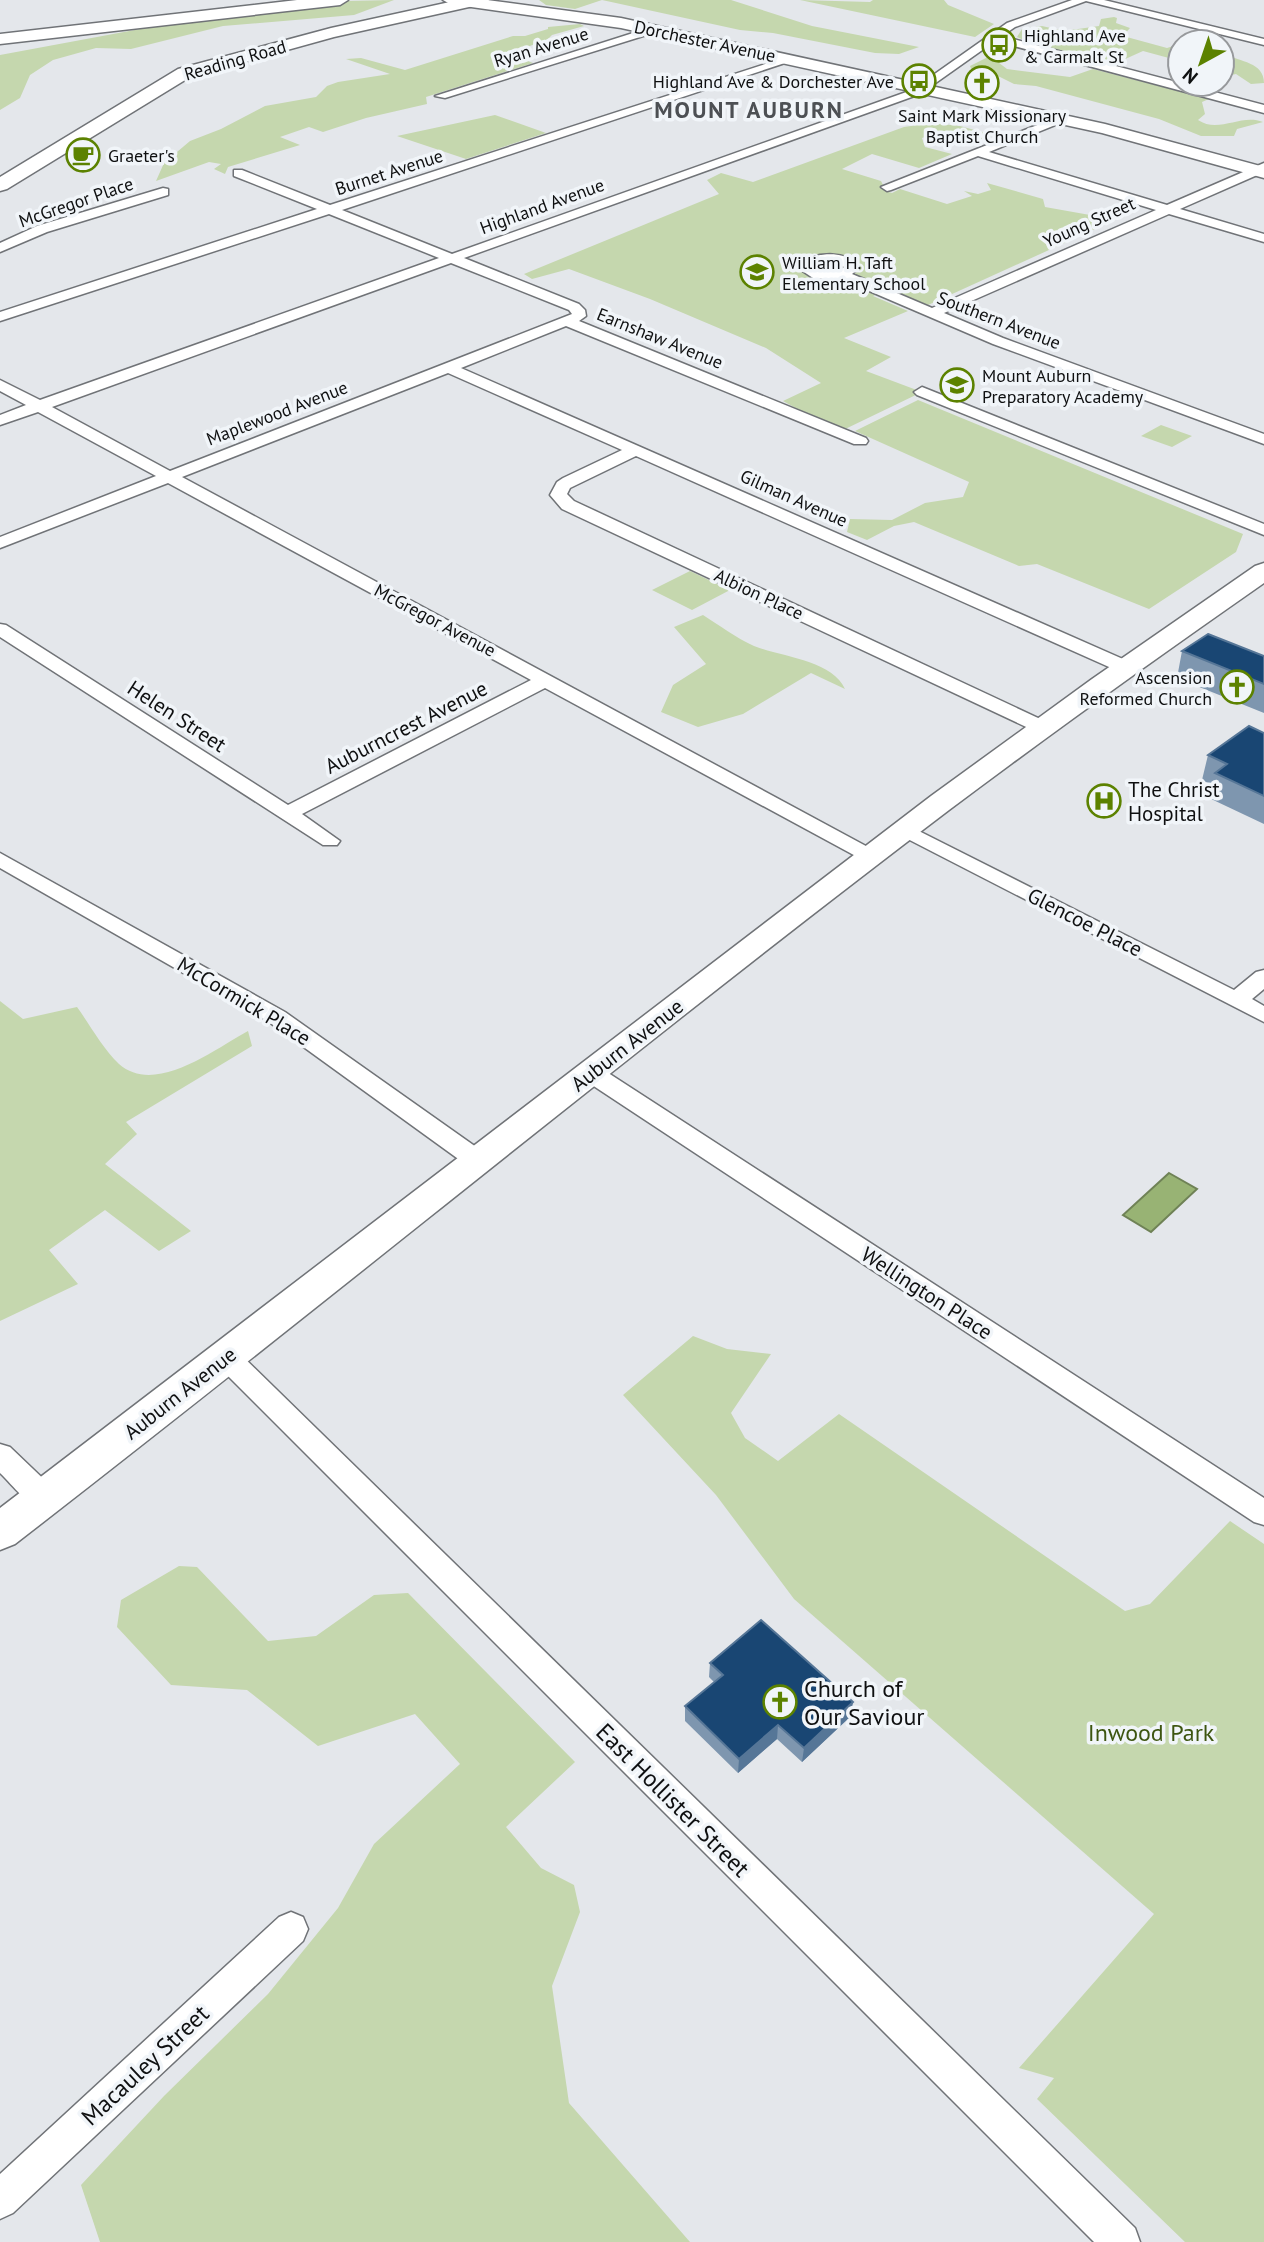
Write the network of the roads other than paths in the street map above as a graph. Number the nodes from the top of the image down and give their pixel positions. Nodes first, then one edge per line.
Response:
1 (257, 0) edge
2 (340, 0) edge
3 (417, 0) edge
4 (448, 0) edge
5 (1082, 0) edge
6 (1091, 0) edge
7 (474, 1) edge
8 (510, 4) edge
9 (367, 27) junction
10 (652, 30) junction
11 (331, 33) junction
12 (0, 37) edge
13 (992, 37) junction
14 (1264, 42) edge
15 (788, 60) junction
16 (924, 89) junction
17 (441, 96) dead end
18 (1264, 109) edge
19 (1064, 120) junction
20 (976, 152) junction
21 (1261, 170) edge
22 (238, 173) dead end
23 (0, 185) edge
24 (887, 187) dead end
25 (163, 192) dead end
26 (1165, 209) junction
27 (328, 210) junction
28 (1264, 239) edge
29 (0, 248) edge
30 (450, 259) junction
31 (841, 275) dead end
32 (930, 314) junction
33 (0, 317) edge
34 (568, 321) junction
35 (447, 367) junction
36 (0, 385) edge
37 (922, 392) dead end
38 (39, 406) junction
39 (0, 420) edge
40 (1264, 439) edge
41 (860, 441) dead end
42 (634, 451) junction
43 (170, 476) junction
44 (1264, 530) edge
45 (0, 543) edge
46 (1264, 571) edge
47 (0, 629) edge
48 (1125, 667) junction
49 (546, 680) junction
50 (1044, 729) junction
51 (287, 814) junction
52 (905, 830) junction
53 (330, 841) dead end
54 (870, 856) junction
55 (0, 859) edge
56 (1264, 977) edge
57 (1236, 1001) junction
58 (1264, 1015) edge
59 (591, 1073) junction
60 (477, 1160) junction
61 (226, 1357) junction
62 (0, 1455) edge
63 (45, 1498) junction
64 (1264, 1513) edge
65 (0, 1532) edge
66 (291, 1929) dead end
67 (0, 2200) edge
68 (1121, 2242) edge

1 - 12 main road
2 - 12 main road
3 - 11 main road, Reading Road
4 - 7 main road, Dorchester Avenue
4 - 9 main road
5 - 13 street, Highland Avenue
6 - 14 street
7 - 8 main road, Dorchester Avenue
7 - 9 main road, Reading Road
8 - 10 main road, Dorchester Avenue
9 - 11 main road, Reading Road
10 - 15 main road, Dorchester Avenue
10 - 17 street, Ryan Avenue
11 - 23 main road, Reading Road
13 - 16 street, Highland Avenue
13 - 18 street
15 - 16 main road, Dorchester Avenue
15 - 27 street, Burnet Avenue
16 - 19 main road, Dorchester Avenue
16 - 30 street, Highland Avenue
19 - 20 street
19 - 21 main road, Dorchester Avenue
20 - 24 street
20 - 26 street
21 - 26 street, Young Street
22 - 27 street, Earnshaw Avenue
25 - 29 street, McGregor Place
26 - 28 street
26 - 32 street, Young Street
27 - 30 street, Earnshaw Avenue
27 - 33 street, Burnet Avenue
30 - 34 street, Earnshaw Avenue
30 - 38 street, Highland Avenue
31 - 32 street, Southern Avenue
32 - 40 street, Southern Avenue
34 - 35 street, Maplewood Avenue
34 - 41 street, Earnshaw Avenue
35 - 42 street, Gilman Avenue
35 - 43 street, Maplewood Avenue
36 - 38 street, McGregor Avenue
37 - 44 street
38 - 39 street, Highland Avenue
38 - 43 street, McGregor Avenue
42 - 48 street, Gilman Avenue
42 - 50 street, Albion Place
43 - 45 street, Maplewood Avenue
43 - 49 street, McGregor Avenue
46 - 48 main road, Auburn Avenue
47 - 51 street, Helen Street
48 - 50 main road, Auburn Avenue
49 - 51 street, Auburncrest Avenue
49 - 54 street, McGregor Avenue
50 - 52 main road, Auburn Avenue
51 - 53 street, Helen Street
52 - 54 main road, Auburn Avenue
52 - 57 street, Glencoe Place
54 - 59 main road, Auburn Avenue
55 - 60 street, McCormick Place
56 - 57 street
57 - 58 street, Glencoe Place
59 - 60 main road, Auburn Avenue
59 - 64 street, Wellington Place
60 - 61 main road, Auburn Avenue
61 - 63 main road, Auburn Avenue
61 - 68 street, East Hollister Street
62 - 63 street
63 - 65 main road, Auburn Avenue
66 - 67 street, Macauley Street

